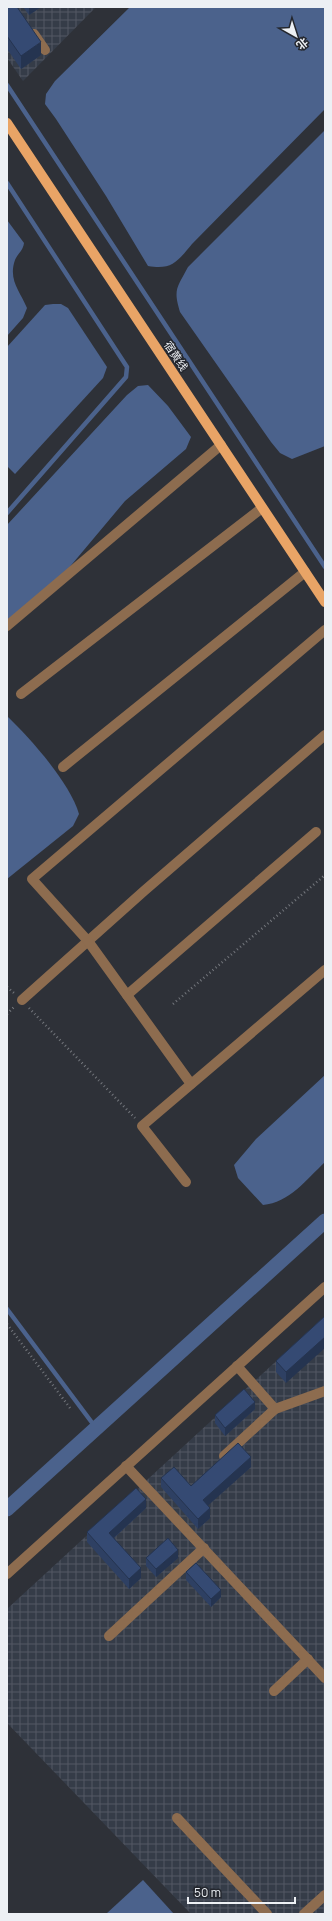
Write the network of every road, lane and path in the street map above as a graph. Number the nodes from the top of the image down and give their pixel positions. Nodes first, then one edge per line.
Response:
1 (28, 26) edge
2 (45, 50) dead end
3 (7, 123) edge
4 (221, 445) junction
5 (262, 508) junction
6 (305, 572) junction
7 (325, 602) edge
8 (7, 626) edge
9 (325, 630) edge
10 (21, 694) dead end
11 (325, 735) edge
12 (63, 767) dead end
13 (316, 832) dead end
14 (325, 875) edge
15 (88, 941) junction
16 (325, 970) edge
17 (7, 987) edge
18 (127, 995) junction
19 (22, 1000) junction
20 (173, 1004) dead end
21 (191, 1084) junction
22 (142, 1126) junction
23 (186, 1182) dead end
24 (325, 1287) edge
25 (7, 1324) edge
26 (238, 1366) junction
27 (325, 1391) edge
28 (70, 1408) dead end
29 (275, 1409) junction
30 (217, 1463) edge
31 (126, 1466) junction
32 (204, 1548) junction
33 (7, 1574) edge
34 (109, 1636) dead end
35 (308, 1659) junction
36 (325, 1678) edge
37 (274, 1691) dead end
38 (177, 1818) dead end
39 (325, 1895) edge
40 (266, 1914) edge
41 (304, 1914) edge

1 - 2 street
3 - 4 main road, 宿黄线
4 - 5 main road, 宿黄线
4 - 8 street
5 - 6 main road, 宿黄线
5 - 10 street
6 - 7 main road, 宿黄线
6 - 12 street
9 - 15 street
11 - 15 street
13 - 18 street
14 - 20 path
15 - 18 street
15 - 19 street
16 - 21 street
17 - 19 path
18 - 21 street
19 - 22 path
21 - 22 street
22 - 23 street
24 - 26 street
25 - 28 path
26 - 29 street
26 - 31 street
27 - 29 street
29 - 30 street
31 - 32 street
31 - 33 street
32 - 34 street
32 - 35 street
35 - 36 street
35 - 37 street
38 - 40 street
39 - 41 street

